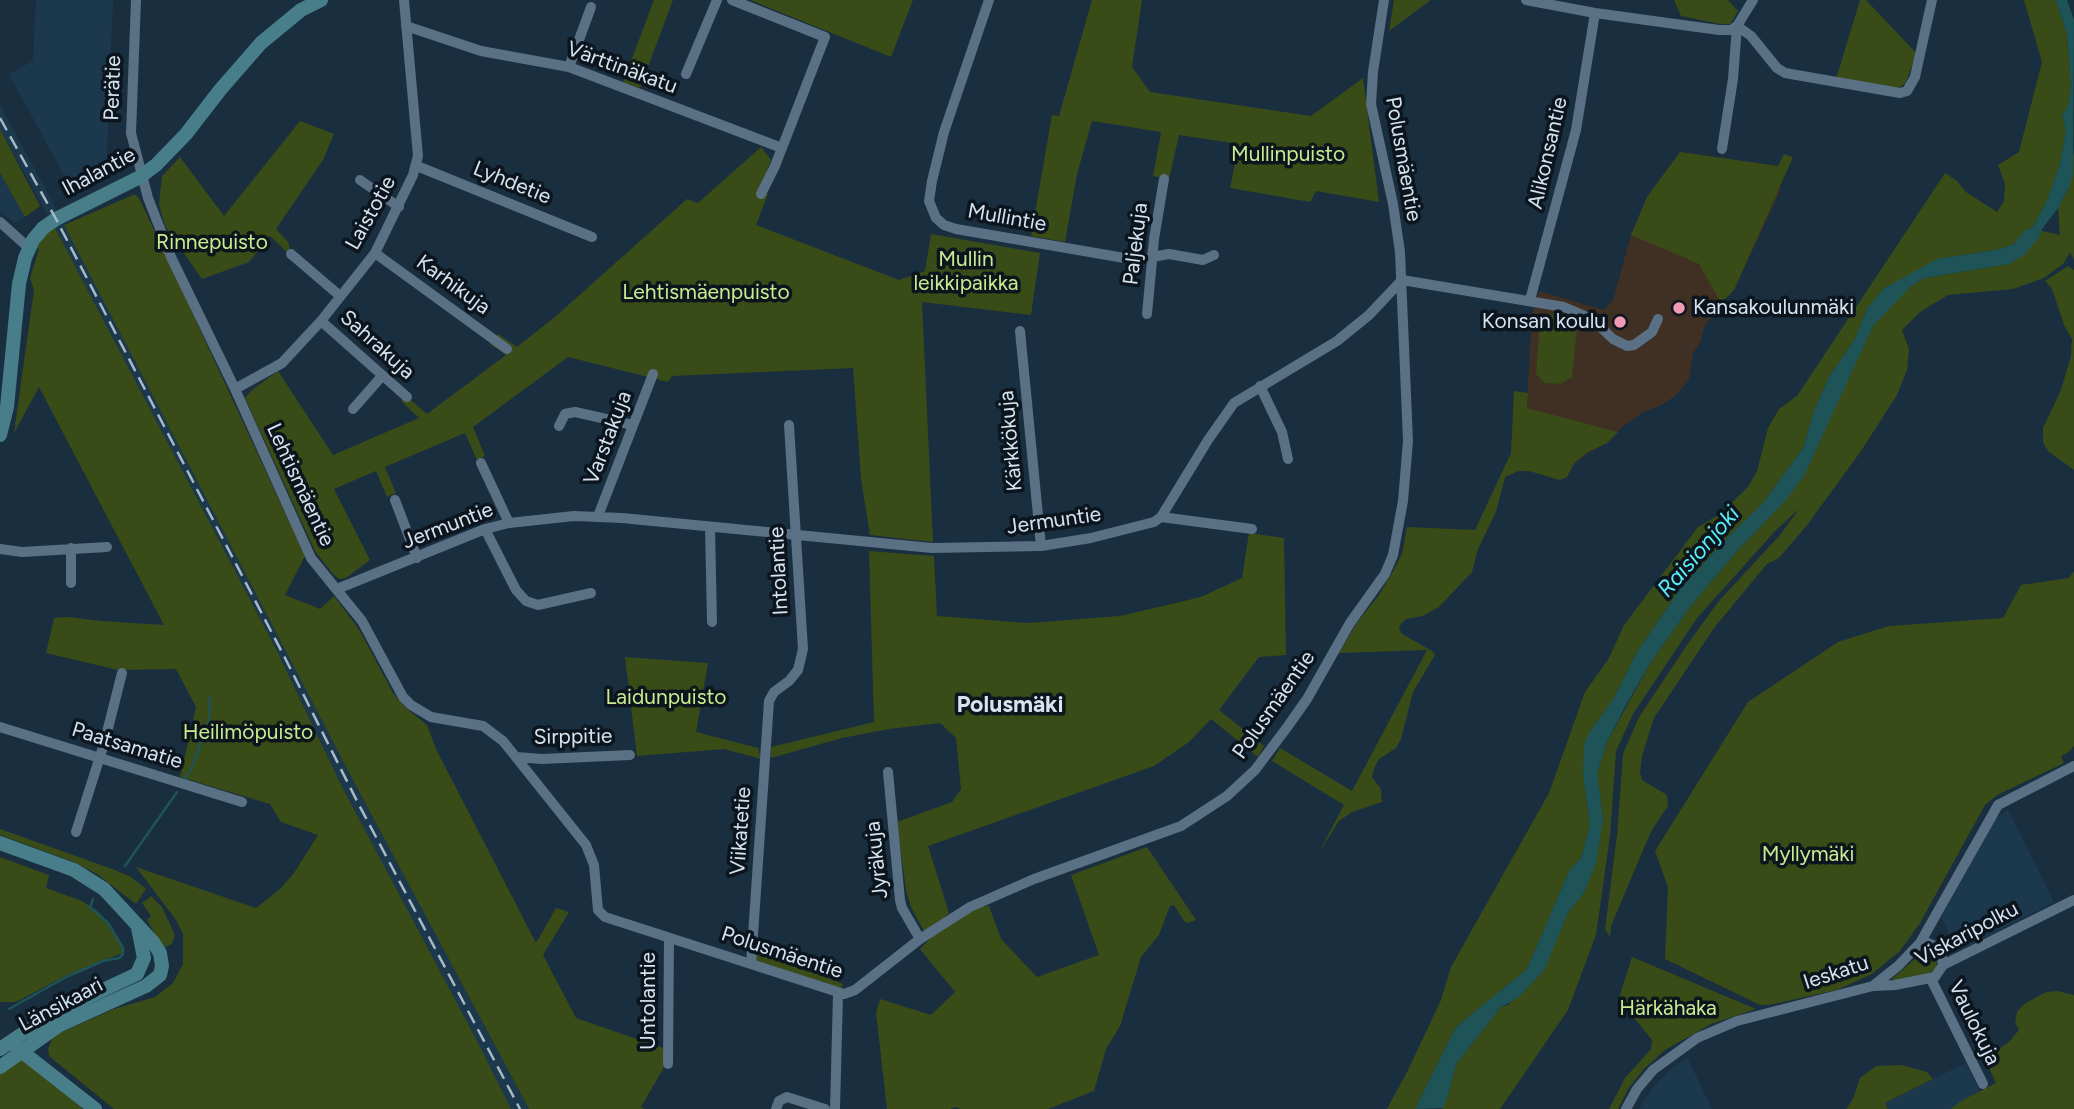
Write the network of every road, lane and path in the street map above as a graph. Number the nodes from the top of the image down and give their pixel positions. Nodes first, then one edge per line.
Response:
1 (136, 0) edge
2 (321, 0) edge
3 (404, 0) edge
4 (717, 0) edge
5 (732, 0) edge
6 (989, 0) edge
7 (1384, 0) edge
8 (1526, 0) edge
9 (1754, 0) edge
10 (1932, 0) edge
11 (299, 5) edge
12 (592, 7) dead end
13 (1595, 13) junction
14 (406, 26) junction
15 (1737, 26) junction
16 (569, 67) junction
17 (686, 74) dead end
18 (782, 148) junction
19 (1722, 149) dead end
20 (417, 166) junction
21 (141, 177) junction
22 (1164, 179) dead end
23 (360, 180) dead end
24 (761, 194) dead end
25 (399, 207) junction
26 (0, 222) edge
27 (593, 237) dead end
28 (29, 248) junction
29 (375, 253) junction
30 (291, 254) dead end
31 (1214, 255) dead end
32 (1153, 257) junction
33 (1402, 280) junction
34 (340, 296) junction
35 (1530, 300) junction
36 (1147, 314) dead end
37 (1658, 319) dead end
38 (321, 321) junction
39 (1020, 331) dead end
40 (507, 349) dead end
41 (6, 357) edge
42 (653, 374) dead end
43 (382, 376) junction
44 (1261, 386) junction
45 (235, 390) junction
46 (407, 397) dead end
47 (353, 409) dead end
48 (633, 425) junction
49 (789, 425) dead end
50 (559, 426) dead end
51 (0, 435) edge
52 (1288, 459) dead end
53 (481, 463) dead end
54 (395, 500) dead end
55 (598, 516) junction
56 (1161, 517) junction
57 (509, 523) junction
58 (710, 527) junction
59 (1252, 529) dead end
60 (485, 530) junction
61 (797, 535) junction
62 (107, 547) dead end
63 (1041, 547) junction
64 (71, 548) junction
65 (0, 549) edge
66 (417, 558) junction
67 (71, 583) dead end
68 (337, 589) junction
69 (591, 593) dead end
70 (712, 622) dead end
71 (122, 673) dead end
72 (769, 701) joint
73 (0, 727) edge
74 (630, 755) dead end
75 (516, 757) junction
76 (100, 758) junction
77 (2074, 766) edge
78 (888, 772) dead end
79 (242, 802) dead end
80 (76, 832) dead end
81 (0, 843) edge
82 (2074, 900) edge
83 (600, 914) joint
84 (138, 927) junction
85 (669, 938) junction
86 (920, 939) junction
87 (1920, 943) junction
88 (751, 964) junction
89 (1943, 965) junction
90 (1931, 979) junction
91 (1873, 986) junction
92 (838, 994) junction
93 (3, 1043) edge
94 (21, 1051) junction
95 (668, 1064) dead end
96 (0, 1066) edge
97 (1983, 1084) dead end
98 (94, 1109) edge
99 (776, 1109) edge
100 (825, 1109) edge
101 (835, 1109) edge
102 (1626, 1109) edge

1 - 21 street, Perätie
2 - 11 street, Ihalantie
3 - 14 street, Laistotie
4 - 17 street
5 - 18 street
6 - 32 street, Mullintie
7 - 33 street, Polusmäentie
8 - 13 street
9 - 15 street
10 - 15 street
11 - 21 street, Ihalantie
12 - 16 street
13 - 15 street
13 - 35 street, Alikonsantie
14 - 16 street, Värttinäkatu
14 - 20 street, Laistotie
15 - 19 street
16 - 18 street, Värttinäkatu
18 - 24 street
20 - 25 street, Laistotie
20 - 27 street, Lyhdetie
21 - 28 street, Ihalantie
21 - 45 street, Lehtismäentie
22 - 32 street, Paljekuja
23 - 25 street
25 - 29 street, Laistotie
26 - 28 street
28 - 41 street, Ihalantie
29 - 34 street, Laistotie
29 - 40 street, Karhikuja
30 - 34 street
31 - 32 street, Mullintie
32 - 36 street, Paljekuja
33 - 35 street
33 - 44 street
33 - 86 street, Polusmäentie
34 - 38 street, Laistotie
35 - 37 street
38 - 43 street, Sahrakuja
38 - 45 street, Laistotie
39 - 63 street, Kärkkökuja
41 - 51 street, Ihalantie
42 - 48 street, Varstakuja
43 - 46 street, Sahrakuja
43 - 47 street
44 - 52 street
44 - 56 street
45 - 68 street, Lehtismäentie
48 - 50 street
48 - 55 street, Varstakuja
49 - 61 street, Intolantie
53 - 57 street
54 - 66 street
55 - 57 street, Jermuntie
55 - 58 street, Jermuntie
56 - 59 street
56 - 63 street, Jermuntie
57 - 60 street, Jermuntie
58 - 61 street, Jermuntie
58 - 70 street
60 - 66 street, Jermuntie
60 - 69 street
61 - 63 street, Jermuntie
61 - 72 street, Intolantie
62 - 64 street
64 - 65 street
64 - 67 street
66 - 68 street, Jermuntie
68 - 75 street, Lehtismäentie
71 - 76 street
72 - 88 street, Viikatetie
73 - 76 street, Paatsamatie
74 - 75 street, Sirppitie
75 - 83 street, Lehtismäentie
76 - 79 street, Paatsamatie
76 - 80 street
77 - 87 street, Ieskatu
78 - 86 street, Jyräkuja
81 - 84 street
82 - 89 street, Viskaripolku
83 - 85 street, Polusmäentie
84 - 93 street, Länsikaari
84 - 94 street, Länsikaari
85 - 88 street, Polusmäentie
85 - 95 street, Untolantie
86 - 92 street, Polusmäentie
87 - 89 street
87 - 91 street, Ieskatu
88 - 92 street, Polusmäentie
89 - 90 street, Viskaripolku
90 - 91 street, Viskaripolku
90 - 97 street, Vaulokuja
91 - 102 street, Ieskatu
92 - 101 street
93 - 94 street
94 - 96 street, Länsikaari
94 - 98 street
99 - 100 street

